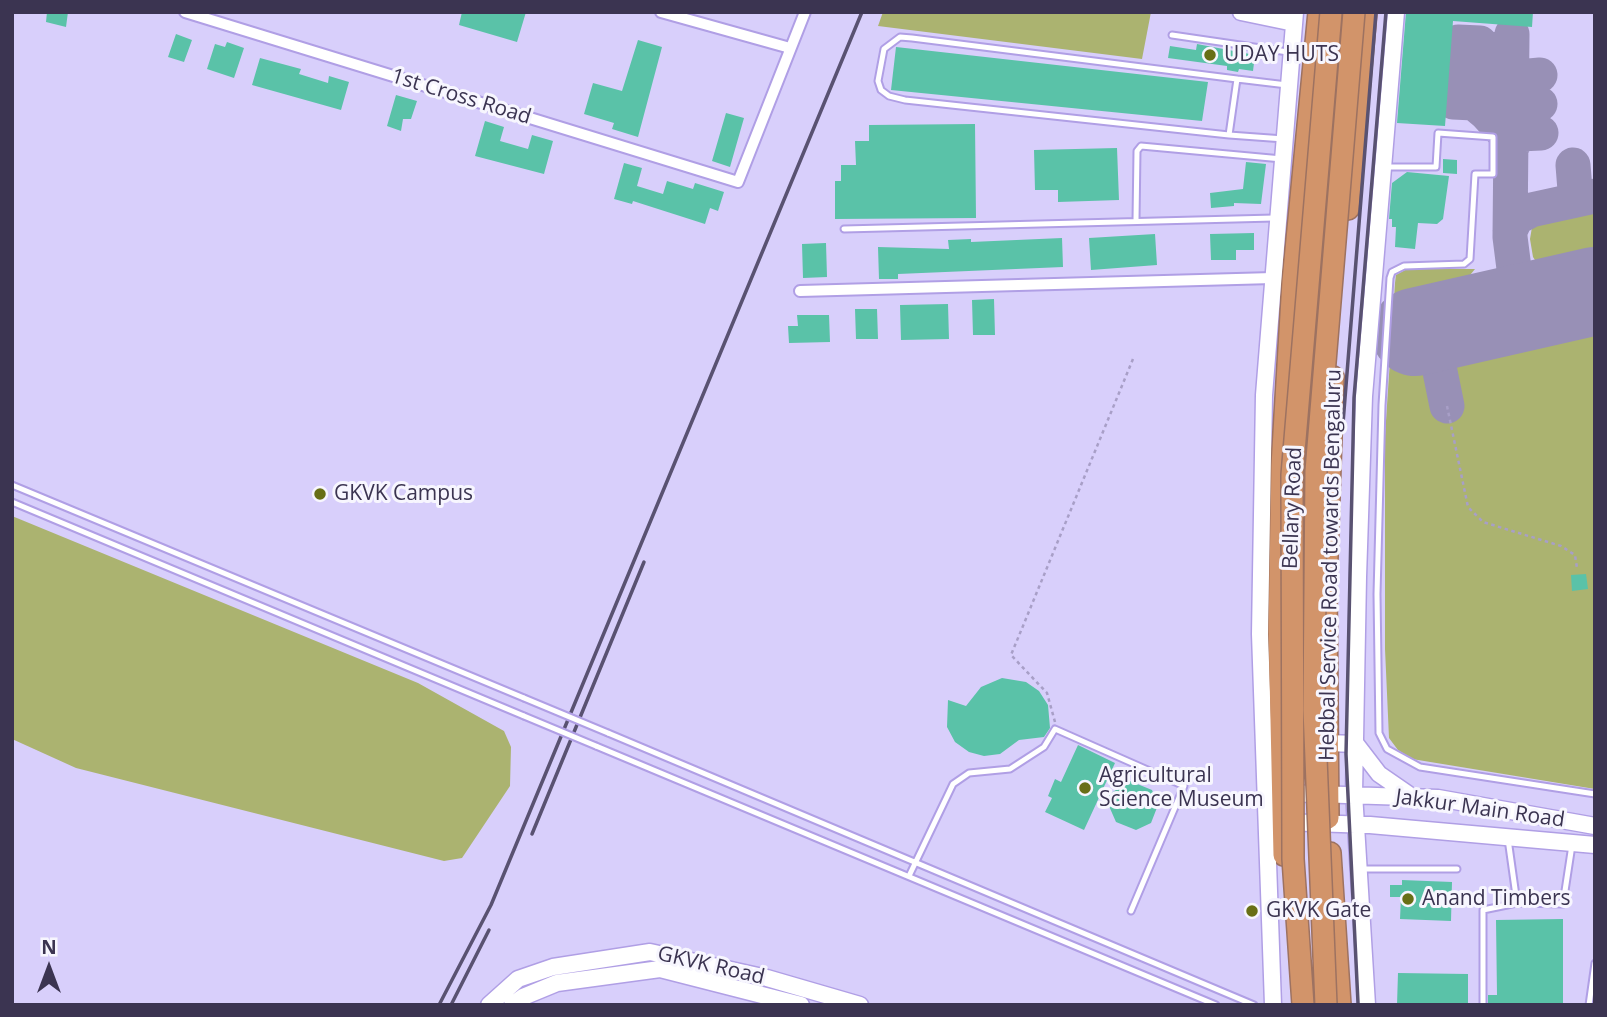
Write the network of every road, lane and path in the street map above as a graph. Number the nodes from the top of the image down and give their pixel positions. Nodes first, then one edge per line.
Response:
1 (185, 12) edge
2 (661, 12) edge
3 (805, 12) edge
4 (1241, 12) edge
5 (1319, 12) edge
6 (1331, 12) edge
7 (1354, 12) edge
8 (1366, 12) edge
9 (1396, 12) edge
10 (1294, 18) edge
11 (1172, 35) dead end
12 (790, 48) junction
13 (1291, 53) junction
14 (1237, 79) junction
15 (1288, 85) junction
16 (1229, 135) junction
17 (1284, 139) junction
18 (1282, 159) junction
19 (1385, 167) junction
20 (1278, 218) junction
21 (1136, 220) junction
22 (844, 229) dead end
23 (1273, 278) junction
24 (800, 291) dead end
25 (1133, 359) dead end
26 (1447, 406) dead end
27 (12, 485) edge
28 (12, 502) edge
29 (174, 554) junction
30 (168, 567) junction
31 (1577, 568) dead end
32 (1055, 729) junction
33 (1327, 743) junction
34 (1356, 744) junction
35 (1273, 793) junction
36 (1328, 793) junction
37 (1353, 793) junction
38 (1595, 794) edge
39 (1413, 796) junction
40 (1274, 822) junction
41 (1328, 825) junction
42 (1355, 825) junction
43 (1595, 826) edge
44 (1508, 838) junction
45 (1572, 843) junction
46 (1595, 845) edge
47 (915, 864) junction
48 (1360, 869) junction
49 (1457, 869) dead end
50 (909, 876) junction
51 (1517, 903) junction
52 (1131, 911) dead end
53 (1595, 963) edge
54 (507, 987) junction
55 (514, 1003) edge
56 (489, 1005) edge
57 (801, 1005) edge
58 (860, 1005) edge
59 (1216, 1005) edge
60 (1254, 1005) edge
61 (1273, 1005) edge
62 (1294, 1005) edge
63 (1303, 1005) edge
64 (1326, 1005) edge
65 (1339, 1005) edge
66 (1367, 1005) edge
67 (1483, 1005) edge
68 (1589, 1005) edge

1 - 12 street, 1st Cross Road
2 - 12 street
3 - 12 street
4 - 10 street
5 - 35 highway
6 - 63 highway, Bellary Road, bridge
7 - 64 highway, Bellary Road, bridge
8 - 33 highway, Hebbal Service Road towards Bengaluru
9 - 19 street
10 - 13 street
11 - 13 lane
13 - 15 street
14 - 15 lane
14 - 16 lane
14 - 16 lane
15 - 17 street
16 - 17 lane
17 - 18 street
18 - 20 street
18 - 21 lane
19 - 34 street
19 - 38 lane
20 - 21 lane
20 - 23 street
21 - 22 lane
23 - 24 street
23 - 35 street
25 - 32 path
26 - 31 path
27 - 29 lane
28 - 30 lane
29 - 30 lane
29 - 47 lane, bridge
30 - 50 lane, bridge
32 - 47 lane
32 - 52 lane
33 - 34 street
33 - 36 highway, Hebbal Service Road towards Bengaluru
34 - 37 street
34 - 39 street
35 - 36 street, Jakkur Main Road
35 - 40 highway
36 - 37 street, Jakkur Main Road
36 - 41 highway, Hebbal Service Road towards Bengaluru
37 - 39 street, Jakkur Main Road
37 - 42 street
39 - 43 street, Jakkur Main Road
40 - 41 street, Jakkur Main Road
40 - 61 street
40 - 62 highway
41 - 42 street, Jakkur Main Road
41 - 65 highway
42 - 44 street, Jakkur Main Road
42 - 48 street
44 - 45 street, Jakkur Main Road
44 - 51 lane
45 - 46 street, Jakkur Main Road
45 - 51 lane
47 - 50 lane
47 - 60 lane
48 - 49 lane
48 - 66 street
50 - 59 lane
51 - 67 lane
53 - 68 lane
54 - 55 street
54 - 56 street, GKVK Road
54 - 58 street, GKVK Road
55 - 57 street, GKVK Road

